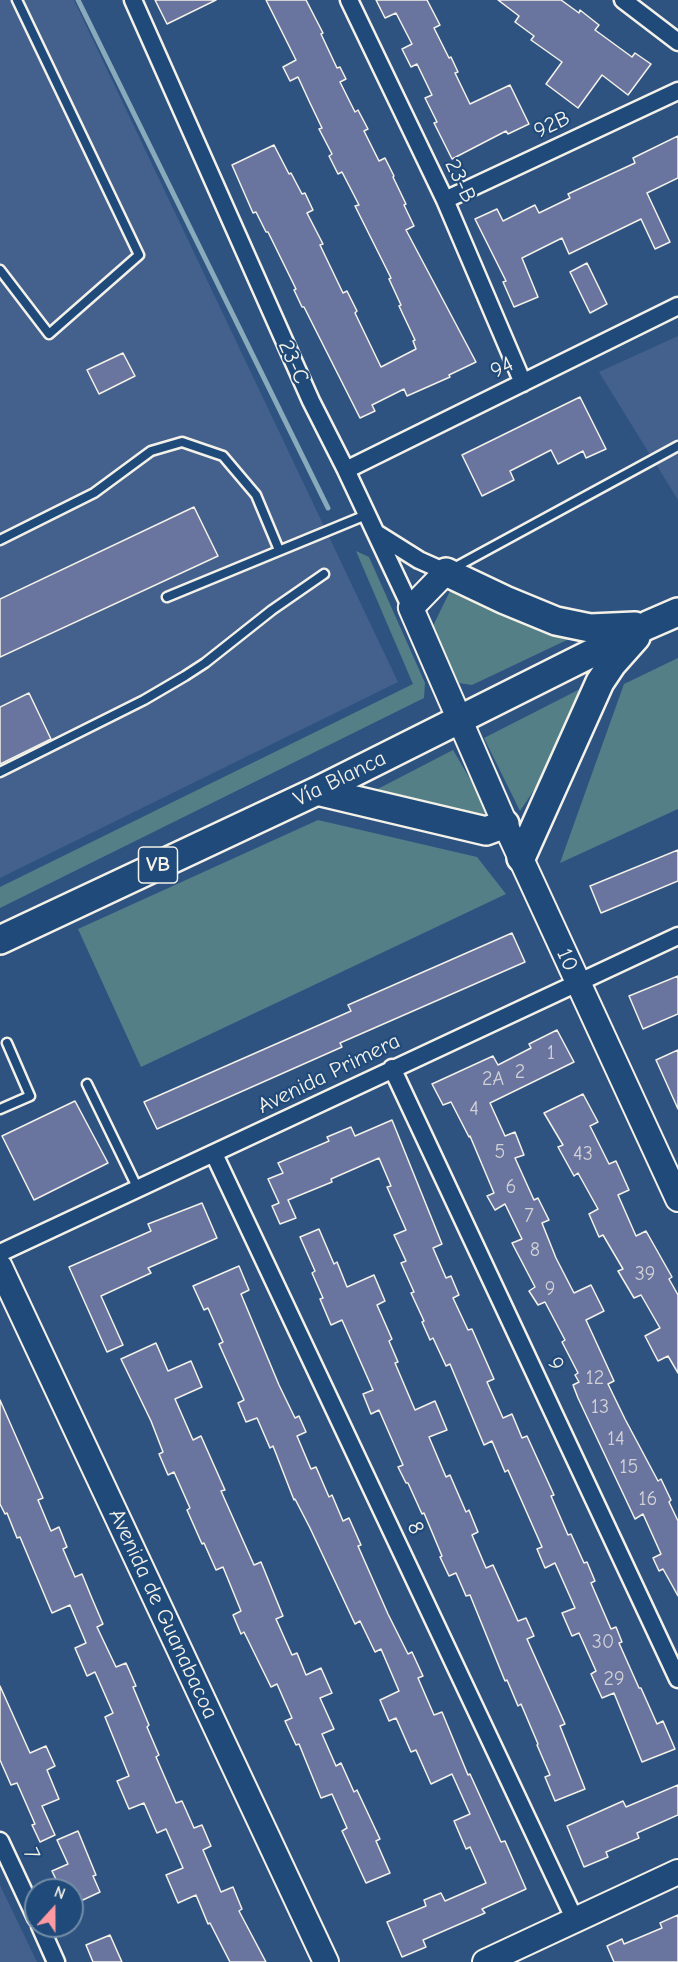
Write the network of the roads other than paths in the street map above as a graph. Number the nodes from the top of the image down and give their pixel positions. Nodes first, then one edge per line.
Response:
1 (17, 0) edge
2 (133, 0) edge
3 (349, 0) edge
4 (623, 0) edge
5 (678, 42) edge
6 (678, 91) edge
7 (445, 200) junction
8 (0, 270) edge
9 (678, 306) edge
10 (523, 383) junction
11 (678, 446) edge
12 (346, 470) junction
13 (366, 515) junction
14 (375, 533) junction
15 (0, 540) edge
16 (279, 550) junction
17 (446, 572) junction
18 (324, 574) dead end
19 (167, 597) dead end
20 (411, 608) junction
21 (678, 612) edge
22 (648, 625) junction
23 (459, 720) junction
24 (0, 772) edge
25 (317, 791) junction
26 (505, 824) junction
27 (521, 858) junction
28 (678, 936) edge
29 (0, 940) edge
30 (578, 983) junction
31 (7, 1042) dead end
32 (392, 1068) junction
33 (87, 1084) dead end
34 (0, 1109) edge
35 (214, 1154) junction
36 (138, 1189) junction
37 (678, 1199) edge
38 (0, 1253) edge
39 (0, 1267) edge
40 (678, 1679) edge
41 (0, 1841) edge
42 (678, 1872) edge
43 (24, 1892) edge
44 (575, 1920) junction
45 (45, 1938) edge
46 (56, 1962) edge
47 (326, 1962) edge
48 (485, 1962) edge

1 - 8 lane
2 - 12 street, 23-C
3 - 7 street, 23-B
4 - 5 street
6 - 7 street, 92B
7 - 10 street, 23-B
9 - 10 street, 94
10 - 12 street, 94
11 - 17 lane
12 - 13 street, 23-C
13 - 14 street, 23-C
13 - 16 lane
14 - 17 street
14 - 20 street, 23-C
15 - 16 lane
16 - 19 lane
17 - 20 street
17 - 22 main road
18 - 24 lane
20 - 23 street, 23-C
21 - 22 main road, Vía Blanca / VB
22 - 23 main road, Vía Blanca / VB
22 - 27 main road
23 - 25 main road, Vía Blanca / VB
23 - 26 street, 10
25 - 26 main road
25 - 29 main road, Vía Blanca / VB
26 - 27 street, 10
27 - 30 street, 10
28 - 30 street, Avenida Primera
30 - 32 street, Avenida Primera
30 - 37 street, 10
31 - 34 lane
32 - 35 street, Avenida Primera
32 - 40 street, 9
33 - 36 lane
35 - 36 street, Avenida Primera
35 - 44 street, 8
36 - 38 street, Avenida Primera
39 - 47 street, Avenida de Guanabacoa
41 - 43 street, 7
42 - 44 street
44 - 48 street
45 - 46 street

